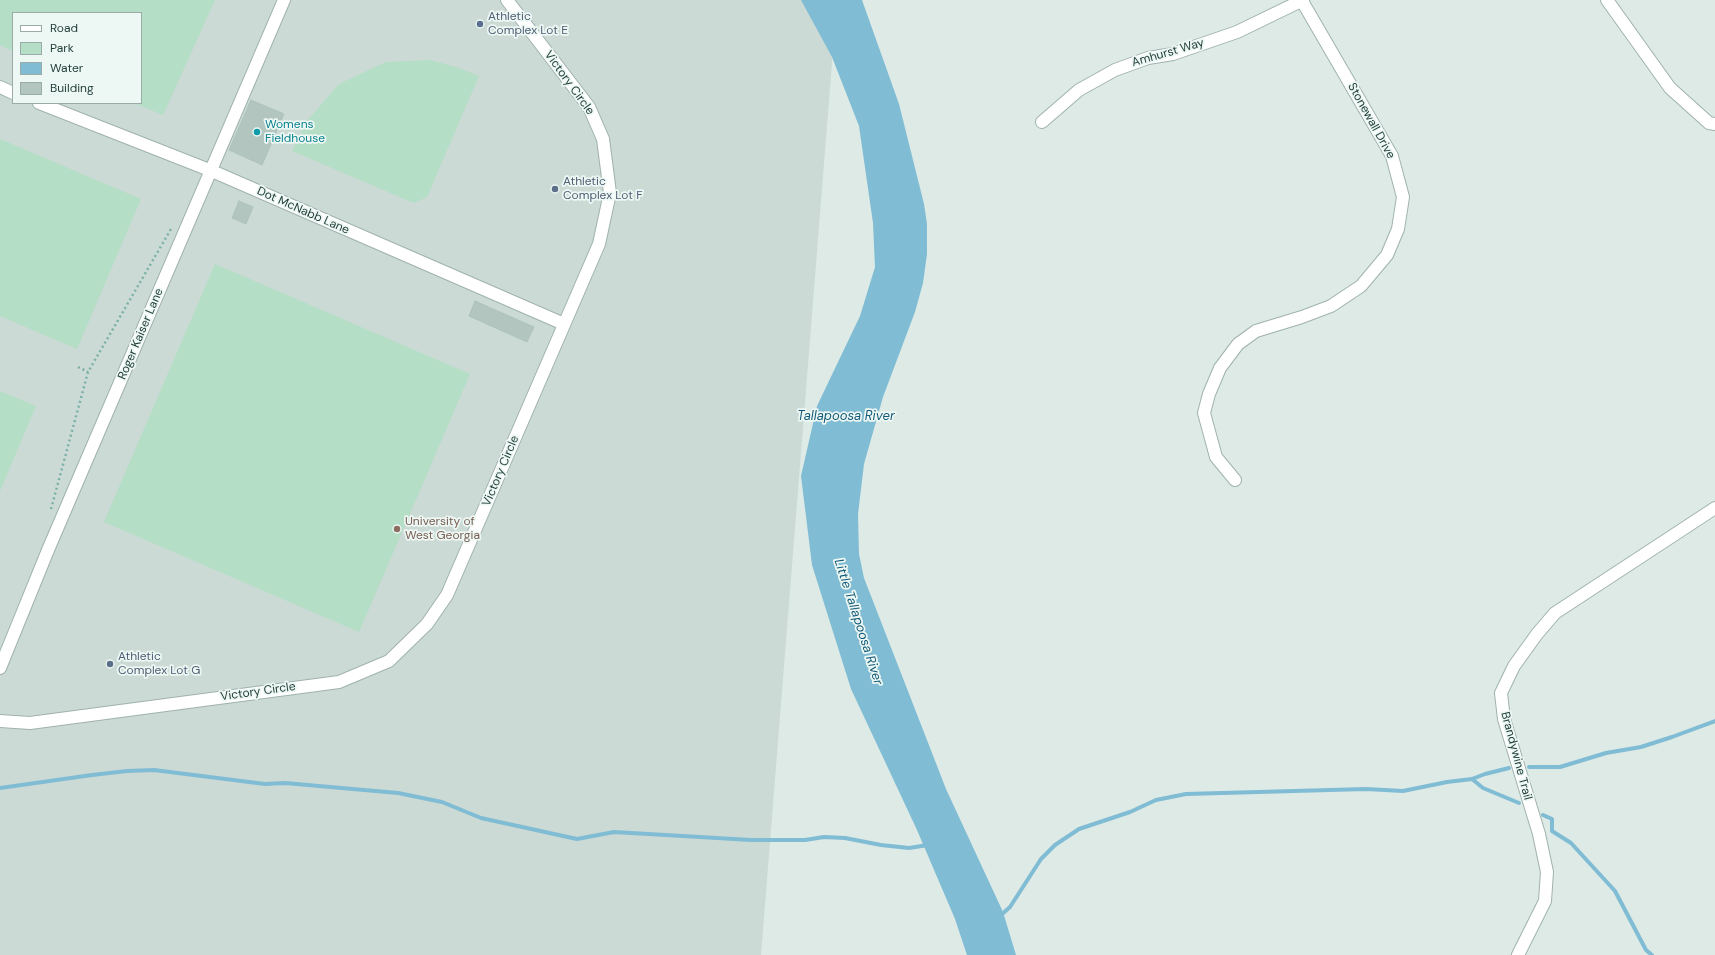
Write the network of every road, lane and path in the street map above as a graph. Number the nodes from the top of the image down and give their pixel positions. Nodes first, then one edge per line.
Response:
1 (284, 0) edge
2 (507, 0) edge
3 (1303, 0) edge
4 (1606, 0) edge
5 (0, 88) edge
6 (12, 93) edge
7 (42, 104) edge
8 (1042, 122) dead end
9 (1715, 124) edge
10 (212, 171) junction
11 (174, 224) dead end
12 (564, 324) junction
13 (78, 367) dead end
14 (88, 372) junction
15 (1235, 480) dead end
16 (1715, 508) edge
17 (50, 510) dead end
18 (0, 668) edge
19 (0, 721) edge
20 (1518, 955) edge

1 - 10 street, Roger Kaiser Lane
2 - 12 street, Victory Circle
3 - 8 street, Amhurst Way
3 - 15 street, Stonewall Drive
4 - 9 street
5 - 6 street
7 - 10 street, Dot McNabb Lane
10 - 12 street, Dot McNabb Lane
10 - 18 street, Roger Kaiser Lane
11 - 14 path
12 - 19 street, Victory Circle
13 - 14 path
14 - 17 path
16 - 20 street, Brandywine Trail

